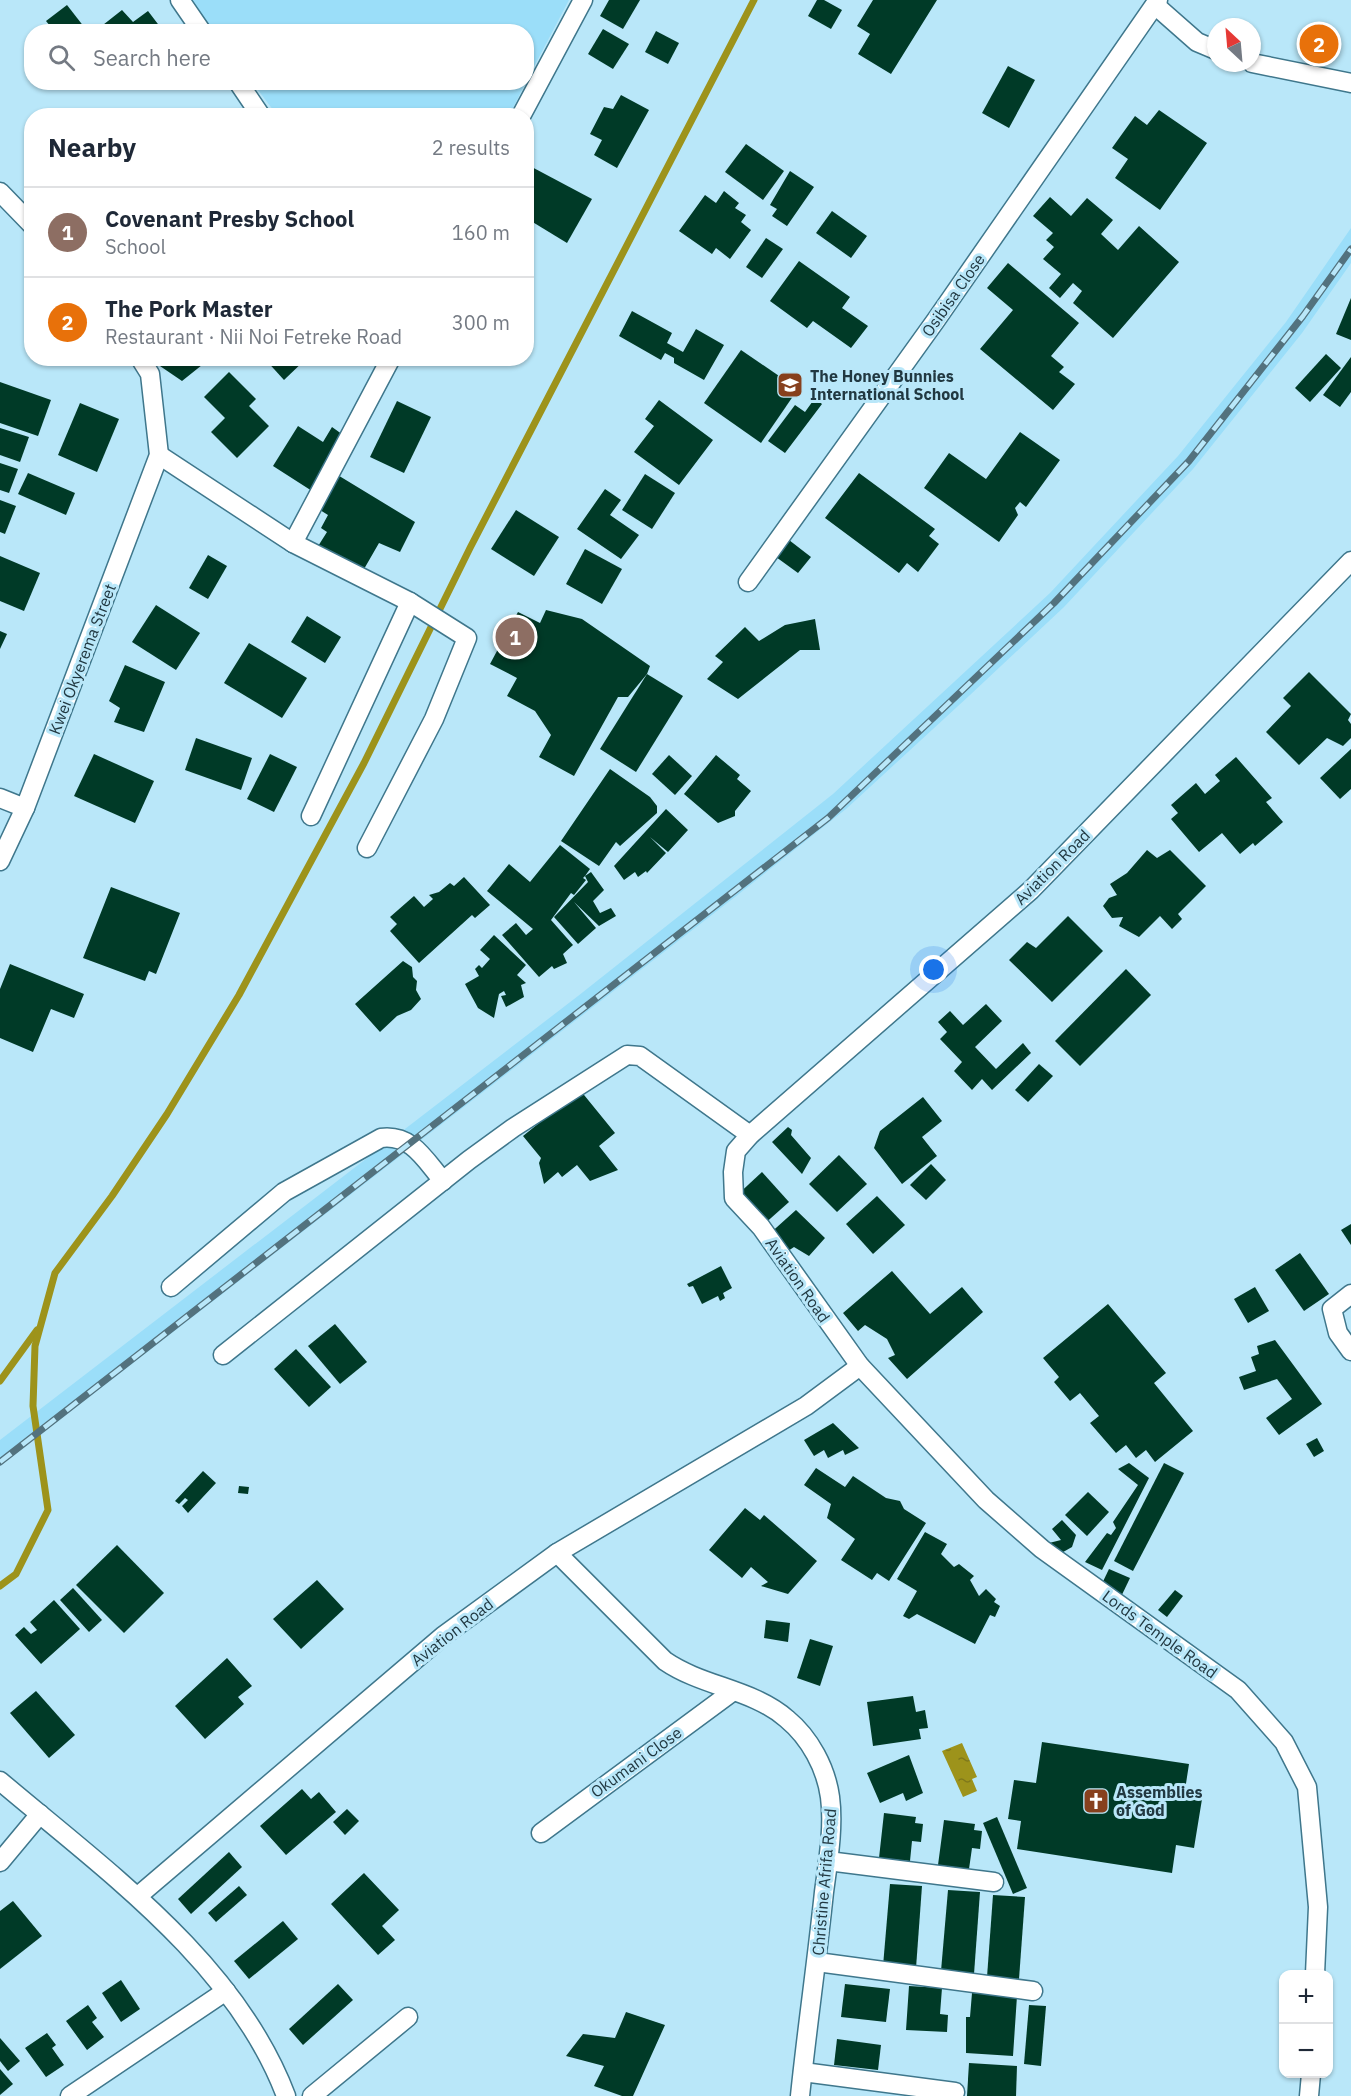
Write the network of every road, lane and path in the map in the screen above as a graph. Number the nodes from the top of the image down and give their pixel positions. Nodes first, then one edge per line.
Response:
1 (180, 0) edge
2 (583, 0) edge
3 (1156, 2) edge
4 (196, 24) edge
5 (1207, 46) edge
6 (1261, 65) edge
7 (1351, 84) edge
8 (243, 90) edge
9 (255, 108) edge
10 (525, 108) edge
11 (0, 194) edge
12 (24, 217) edge
13 (145, 366) edge
14 (387, 366) edge
15 (159, 455) junction
16 (293, 543) junction
17 (1351, 561) edge
18 (748, 582) dead end
19 (410, 602) junction
20 (0, 798) edge
21 (25, 808) junction
22 (311, 816) dead end
23 (367, 848) dead end
24 (0, 861) edge
25 (750, 1135) junction
26 (443, 1181) junction
27 (171, 1287) dead end
28 (1351, 1294) edge
29 (1351, 1351) edge
30 (223, 1355) dead end
31 (860, 1366) junction
32 (557, 1553) junction
33 (732, 1692) junction
34 (0, 1781) edge
35 (40, 1814) junction
36 (541, 1833) dead end
37 (828, 1861) junction
38 (0, 1862) edge
39 (994, 1882) dead end
40 (138, 1896) junction
41 (817, 1962) junction
42 (1315, 1970) edge
43 (1034, 1990) dead end
44 (226, 1991) junction
45 (408, 2018) dead end
46 (803, 2072) junction
47 (1311, 2078) edge
48 (955, 2092) dead end
49 (70, 2096) edge
50 (286, 2096) edge
51 (312, 2096) edge
52 (800, 2096) edge
53 (1310, 2096) edge

1 - 4 street
2 - 10 street
3 - 5 street
3 - 18 street, Osibisa Close
6 - 7 street
8 - 9 street
11 - 12 street
13 - 15 street
14 - 16 street
15 - 16 street
15 - 21 street, Kwei Okyerema Street
16 - 19 street
17 - 25 street, Aviation Road
19 - 22 street
19 - 23 street
20 - 21 street
21 - 24 street, Kwei Okyerema Street
25 - 26 street
25 - 31 street, Aviation Road
26 - 27 street
26 - 30 street
28 - 29 street
31 - 32 street, Aviation Road
31 - 42 street, Lords Temple Road
32 - 33 street, Christine Afrifa Road
32 - 40 street, Aviation Road
33 - 36 street, Okumani Close
33 - 37 street, Christine Afrifa Road
34 - 35 street
35 - 38 street
35 - 40 street
37 - 39 street
37 - 41 street, Christine Afrifa Road
40 - 44 street
41 - 43 street
41 - 46 street, Christine Afrifa Road
44 - 49 street
44 - 50 street
45 - 51 street
46 - 48 street
46 - 52 street, Christine Afrifa Road
47 - 53 street

